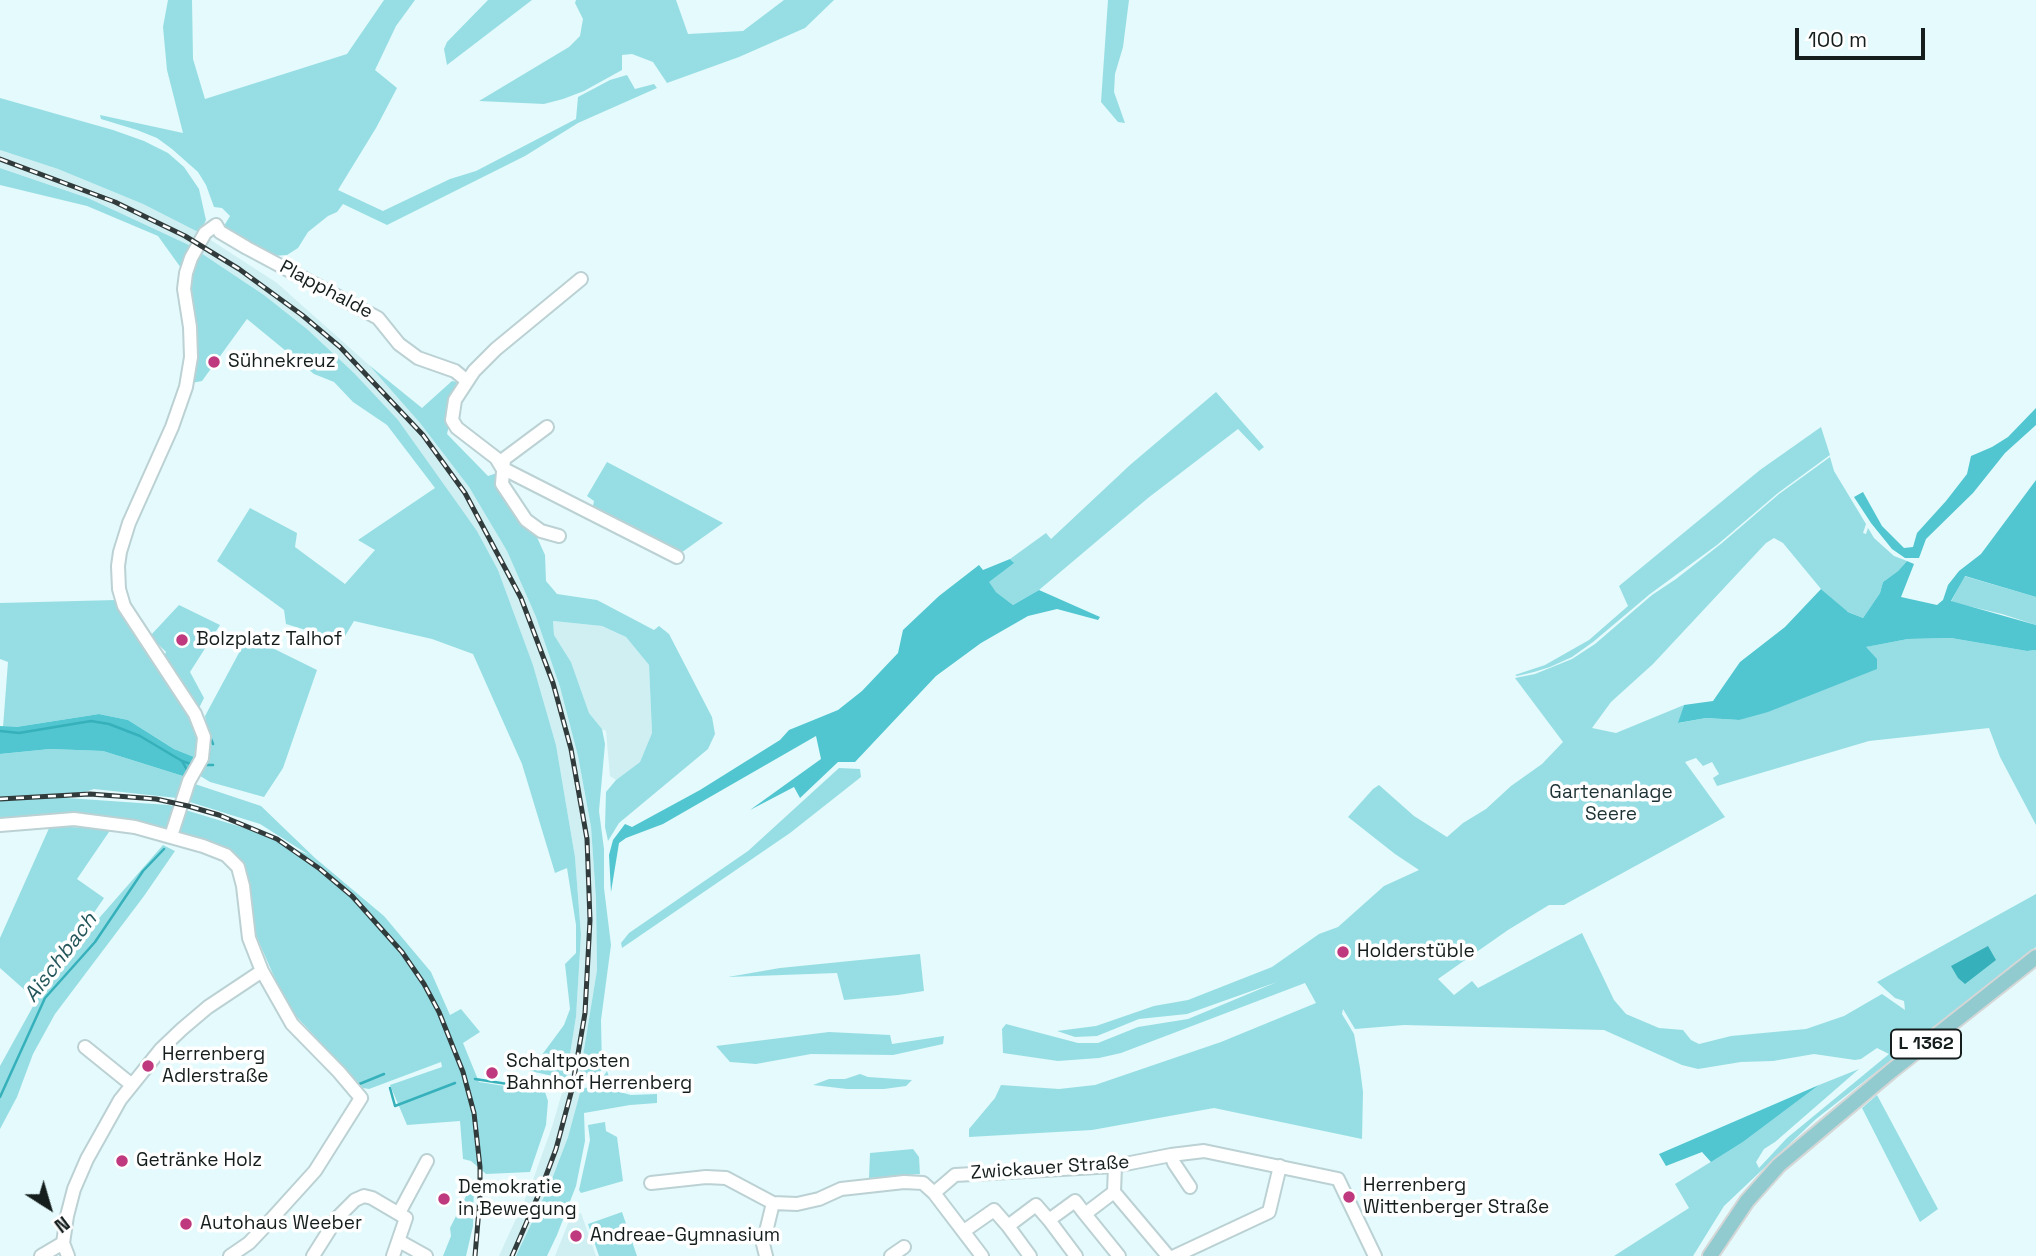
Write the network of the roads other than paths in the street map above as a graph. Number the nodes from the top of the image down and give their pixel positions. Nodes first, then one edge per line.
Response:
1 (581, 279) dead end
2 (467, 381) junction
3 (547, 427) dead end
4 (502, 468) junction
5 (559, 536) dead end
6 (677, 558) dead end
7 (0, 825) edge
8 (171, 836) junction
9 (2036, 957) edge
10 (262, 971) junction
11 (85, 1047) dead end
12 (132, 1085) junction
13 (1171, 1154) junction
14 (427, 1161) dead end
15 (1115, 1166) junction
16 (1280, 1166) junction
17 (651, 1183) dead end
18 (1190, 1186) dead end
19 (1114, 1192) junction
20 (934, 1193) junction
21 (773, 1203) junction
22 (399, 1213) junction
23 (1085, 1214) junction
24 (1049, 1220) junction
25 (1008, 1226) junction
26 (964, 1231) junction
27 (399, 1241) junction
28 (63, 1243) junction
29 (904, 1247) dead end
30 (41, 1256) edge
31 (68, 1256) edge
32 (230, 1256) edge
33 (313, 1256) edge
34 (393, 1256) edge
35 (426, 1256) edge
36 (766, 1256) edge
37 (891, 1256) edge
38 (982, 1256) edge
39 (1030, 1256) edge
40 (1076, 1256) edge
41 (1119, 1256) edge
42 (1168, 1256) edge
43 (1175, 1256) edge
44 (1375, 1256) edge
45 (1710, 1256) edge

1 - 2 street
2 - 4 street
2 - 8 street, Plapphalde
3 - 4 street
4 - 5 street
4 - 6 street
7 - 8 street
8 - 10 street
9 - 45 main road, L 1362
10 - 12 street
10 - 32 street
11 - 12 street
12 - 28 street
13 - 15 street, Zwickauer Straße
13 - 16 street, Zwickauer Straße
13 - 18 street
14 - 22 street
15 - 19 street
15 - 20 street, Zwickauer Straße
16 - 43 street
16 - 44 street, Zwickauer Straße
17 - 21 street
19 - 23 street
19 - 42 street
20 - 21 street
20 - 26 street
21 - 36 street
22 - 27 street
22 - 33 street
23 - 24 street
23 - 41 street
24 - 25 street
24 - 40 street
25 - 26 street
25 - 39 street
26 - 38 street
27 - 34 street
27 - 35 street
28 - 30 street
28 - 31 street
29 - 37 street

